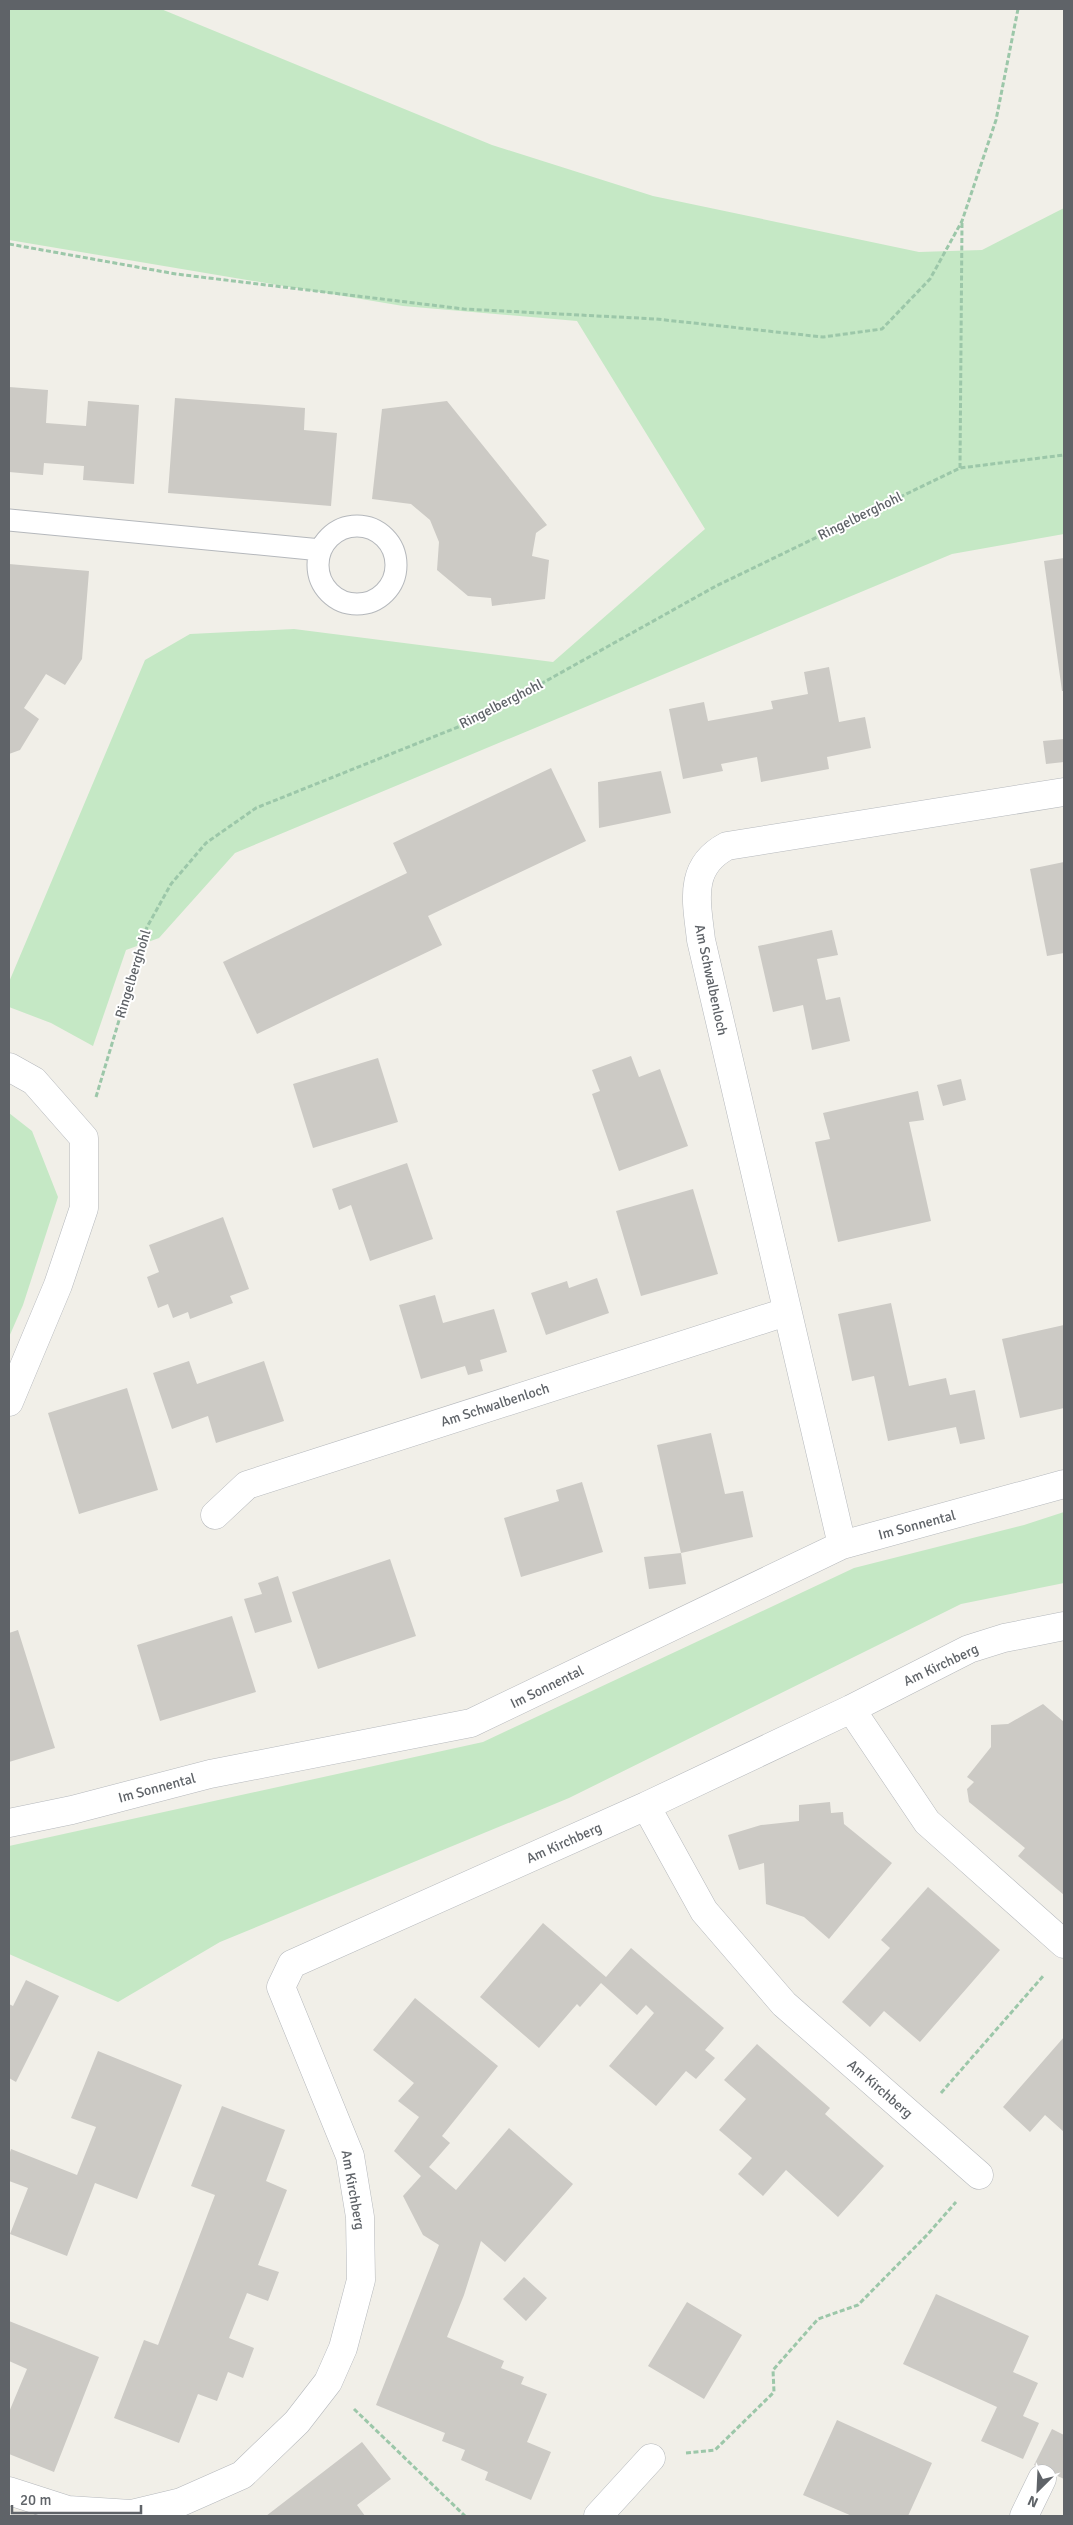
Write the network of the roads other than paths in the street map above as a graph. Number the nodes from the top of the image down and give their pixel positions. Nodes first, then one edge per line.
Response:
1 (9, 520) edge
2 (320, 550) dead end
3 (1064, 792) edge
4 (9, 1067) edge
5 (786, 1312) junction
6 (9, 1402) edge
7 (1064, 1484) edge
8 (215, 1515) dead end
9 (842, 1545) junction
10 (1064, 1626) edge
11 (851, 1709) junction
12 (646, 1806) junction
13 (9, 1824) edge
14 (1064, 1944) edge
15 (979, 2175) road end
16 (651, 2458) road end
17 (1042, 2479) dead end
18 (9, 2491) edge
19 (598, 2516) edge
20 (1024, 2516) edge

1 - 2 lane
3 - 5 street, Am Schwalbenloch
4 - 6 street
5 - 8 street, Am Schwalbenloch
5 - 9 street, Am Schwalbenloch
7 - 9 street, Im Sonnental
9 - 13 street, Im Sonnental
10 - 11 street, Am Kirchberg
11 - 12 street, Am Kirchberg
11 - 14 street
12 - 15 street, Am Kirchberg
12 - 18 street, Am Kirchberg
16 - 19 street
17 - 20 street

